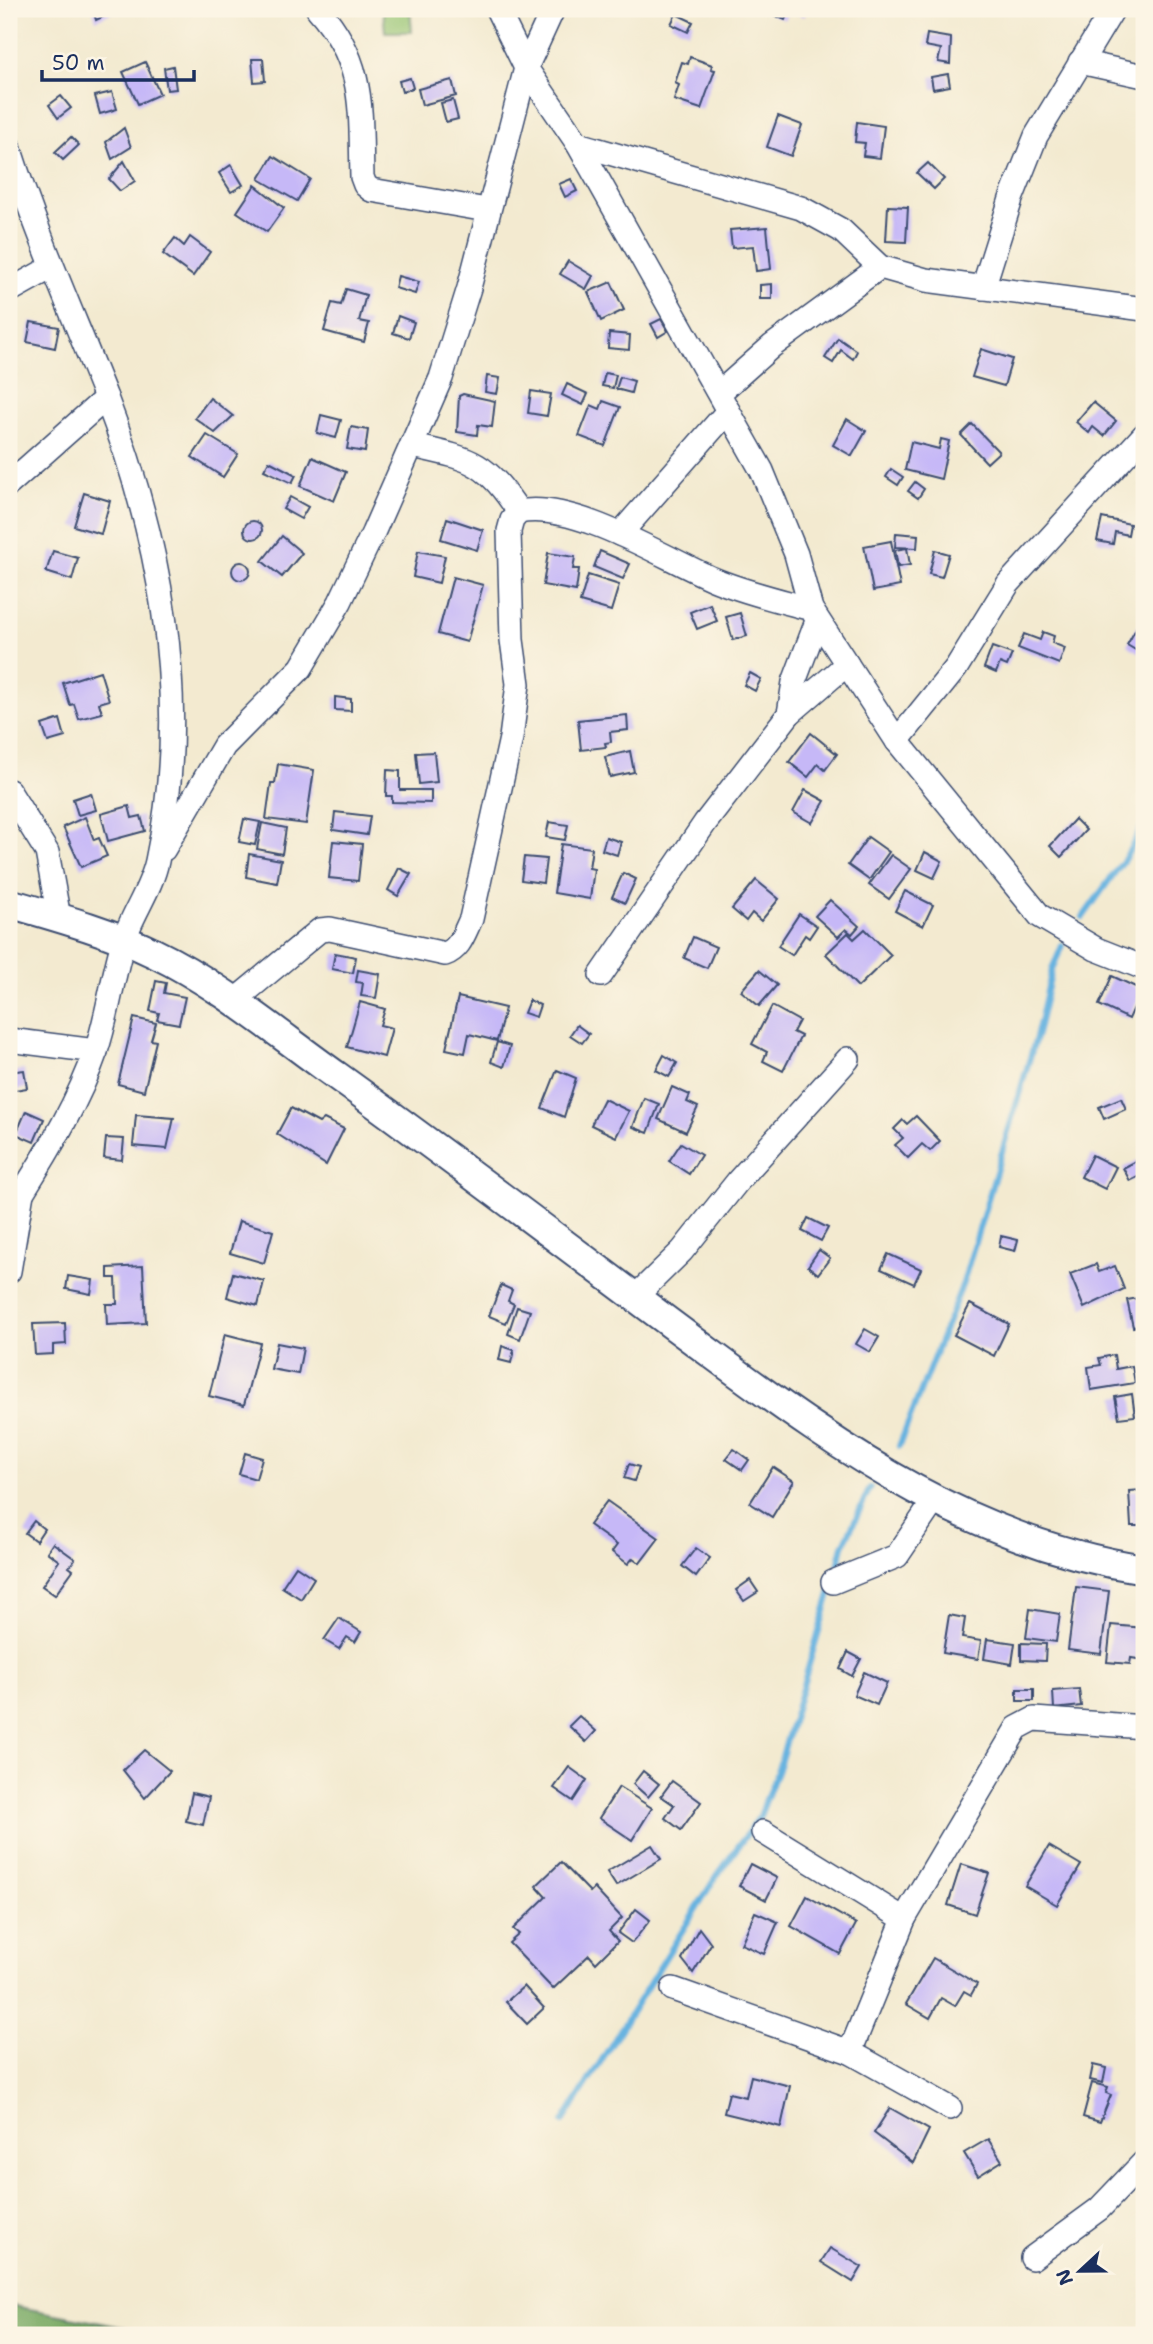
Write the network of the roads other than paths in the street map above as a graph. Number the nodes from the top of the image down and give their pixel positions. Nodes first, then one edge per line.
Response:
1 (318, 9) edge
2 (497, 9) edge
3 (553, 9) edge
4 (1113, 9) edge
5 (1080, 62) junction
6 (526, 68) junction
7 (1144, 76) edge
8 (578, 145) junction
9 (9, 147) edge
10 (487, 209) junction
11 (52, 267) junction
12 (880, 267) junction
13 (984, 288) junction
14 (9, 291) edge
15 (1144, 309) edge
16 (106, 398) junction
17 (724, 402) junction
18 (1144, 435) edge
19 (413, 446) junction
20 (9, 484) edge
21 (519, 512) junction
22 (620, 534) junction
23 (814, 615) junction
24 (847, 664) junction
25 (789, 714) junction
26 (897, 741) junction
27 (9, 791) edge
28 (156, 864) junction
29 (9, 903) edge
30 (59, 918) junction
31 (124, 941) junction
32 (1144, 968) edge
33 (601, 975) dead end
34 (233, 1002) junction
35 (9, 1040) edge
36 (96, 1051) junction
37 (848, 1059) dead end
38 (16, 1195) edge
39 (9, 1271) edge
40 (635, 1297) junction
41 (934, 1501) junction
42 (1144, 1569) edge
43 (834, 1582) dead end
44 (1144, 1727) edge
45 (763, 1832) dead end
46 (904, 1919) junction
47 (674, 1989) dead end
48 (850, 2052) junction
49 (950, 2108) dead end
50 (1144, 2162) edge
51 (1032, 2258) dead end

1 - 10 street
2 - 6 street
3 - 6 street
4 - 5 street
5 - 7 street
5 - 13 street
6 - 8 street
6 - 10 street
8 - 12 street
8 - 17 street
9 - 11 street
10 - 19 street
11 - 14 street
11 - 16 street
12 - 13 street
12 - 17 street
13 - 15 street
16 - 20 street
16 - 28 street
17 - 22 street
17 - 23 street
18 - 26 street
19 - 21 street
19 - 28 street
21 - 22 street
21 - 34 street
22 - 23 street
23 - 24 street
23 - 25 street
24 - 25 street
24 - 26 street
25 - 33 street
26 - 32 street
27 - 30 street
28 - 31 street
29 - 30 street
30 - 31 street
31 - 34 street
31 - 36 street
34 - 40 street
35 - 36 street
36 - 38 street
37 - 40 street
38 - 39 street
40 - 41 street
41 - 42 street
41 - 43 street
44 - 46 street
45 - 46 street
46 - 48 street
47 - 48 street
48 - 49 street
50 - 51 street

